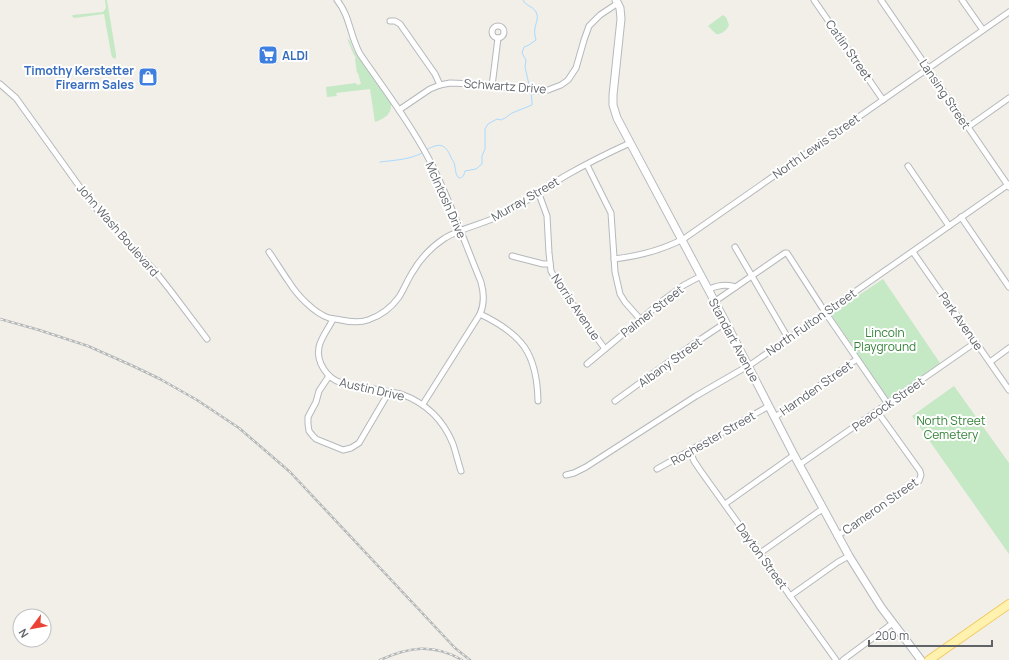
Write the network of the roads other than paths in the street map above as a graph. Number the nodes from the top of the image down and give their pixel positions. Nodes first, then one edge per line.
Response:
1 (337, 0) edge
2 (814, 0) edge
3 (881, 0) edge
4 (962, 0) edge
5 (617, 2) edge
6 (1009, 12) edge
7 (390, 21) dead end
8 (983, 30) junction
9 (498, 38) dead end
10 (928, 69) junction
11 (0, 84) edge
12 (440, 85) junction
13 (492, 86) junction
14 (1009, 98) edge
15 (883, 100) junction
16 (399, 110) junction
17 (968, 128) junction
18 (630, 143) junction
19 (587, 165) junction
20 (908, 166) dead end
21 (1008, 185) edge
22 (539, 194) junction
23 (961, 218) junction
24 (949, 226) junction
25 (461, 231) junction
26 (681, 240) junction
27 (735, 247) dead end
28 (269, 252) dead end
29 (913, 252) junction
30 (512, 256) dead end
31 (614, 259) junction
32 (550, 264) junction
33 (701, 276) junction
34 (752, 276) junction
35 (736, 287) junction
36 (1009, 288) edge
37 (708, 290) junction
38 (714, 302) junction
39 (825, 312) junction
40 (480, 314) junction
41 (333, 319) junction
42 (640, 319) junction
43 (725, 323) junction
44 (788, 338) junction
45 (207, 339) dead end
46 (976, 342) junction
47 (605, 348) junction
48 (1009, 348) edge
49 (857, 359) junction
50 (990, 362) junction
51 (587, 364) dead end
52 (748, 366) junction
53 (329, 376) junction
54 (1009, 390) edge
55 (389, 392) junction
56 (538, 400) dead end
57 (615, 402) dead end
58 (423, 404) junction
59 (888, 404) junction
60 (769, 406) junction
61 (877, 411) junction
62 (775, 417) junction
63 (690, 451) junction
64 (794, 455) junction
65 (800, 465) junction
66 (658, 469) dead end
67 (461, 471) dead end
68 (566, 475) dead end
69 (725, 504) junction
70 (823, 509) junction
71 (837, 536) junction
72 (760, 554) junction
73 (848, 556) junction
74 (790, 596) junction
75 (1009, 604) edge
76 (893, 623) junction
77 (836, 660) edge
78 (843, 660) edge
79 (921, 660) edge
80 (929, 660) edge

1 - 16 street, McIntosh Drive
2 - 15 street, Catlin Street
3 - 10 street, Lansing Street
4 - 8 street
5 - 13 street, Schwartz Drive
5 - 18 street, Standart Avenue
6 - 8 street, North Lewis Street
7 - 12 street
8 - 10 street, North Lewis Street
9 - 13 street
10 - 15 street, North Lewis Street
10 - 17 street, Lansing Street
11 - 45 street, John Wash Boulevard
12 - 13 street, Schwartz Drive
12 - 16 street, Schwartz Drive
14 - 17 street
15 - 26 street, North Lewis Street
16 - 25 street, McIntosh Drive
17 - 21 street, Lansing Street
18 - 19 street, Murray Street
18 - 26 street, Standart Avenue
19 - 22 street, Murray Street
19 - 31 street
20 - 24 street
21 - 23 street, North Fulton Street
22 - 25 street, Murray Street
22 - 32 street, Norris Avenue
23 - 24 street, North Fulton Street
23 - 36 street
24 - 29 street, North Fulton Street
25 - 40 street, McIntosh Drive
25 - 41 street, Murray Street
26 - 31 street, North Lewis Street
26 - 33 street, Standart Avenue
27 - 34 street
28 - 41 street, Murray Street
29 - 39 street, North Fulton Street
29 - 46 street, Park Avenue
30 - 32 street
31 - 42 street
32 - 47 street, Norris Avenue
33 - 37 street, Standart Avenue
33 - 42 street, Palmer Street
34 - 35 street
34 - 39 street
34 - 44 street
35 - 37 street
35 - 38 street
37 - 38 street, Standart Avenue
38 - 43 street, Standart Avenue
39 - 44 street, North Fulton Street
39 - 49 street
40 - 56 street
40 - 58 street, McIntosh Drive
41 - 53 street, Austin Drive
42 - 47 street, Palmer Street
43 - 52 street, Standart Avenue
43 - 57 street, Albany Street
44 - 52 street, North Fulton Street
46 - 50 street, Park Avenue
46 - 59 street, Peacock Street
47 - 51 street, Palmer Street
48 - 50 street
49 - 59 street
49 - 62 street, Harnden Street
50 - 54 street, Park Avenue
52 - 60 street, Standart Avenue
52 - 68 street, North Fulton Street
53 - 55 street, Austin Drive
53 - 55 street
55 - 58 street, Austin Drive
58 - 67 street, Austin Drive
59 - 61 street, Peacock Street
60 - 62 street, Standart Avenue
60 - 63 street, Rochester Street
61 - 65 street, Peacock Street
61 - 71 street, Cameron Street
62 - 64 street, Standart Avenue
63 - 66 street, Rochester Street
63 - 69 street, Dayton Street
64 - 65 street, Standart Avenue
64 - 69 street
65 - 70 street, Standart Avenue
69 - 72 street, Dayton Street
70 - 71 street, Standart Avenue
70 - 72 street
71 - 73 street, Standart Avenue
72 - 74 street, Dayton Street
73 - 74 street
73 - 76 street, Standart Avenue
74 - 77 street, Dayton Street
75 - 80 main road
76 - 78 street
76 - 79 street, Standart Avenue

